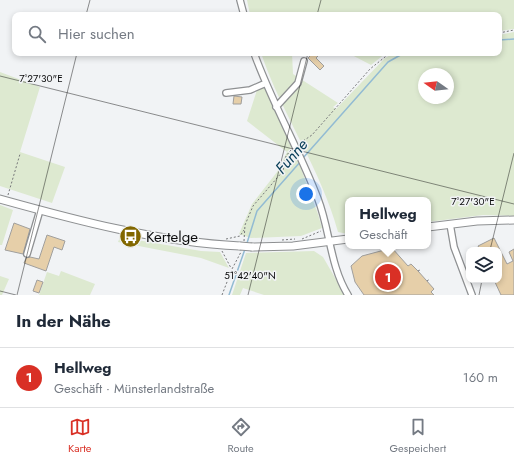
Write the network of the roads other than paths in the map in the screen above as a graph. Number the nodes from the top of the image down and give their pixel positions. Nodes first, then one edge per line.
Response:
1 (240, 0) edge
2 (243, 12) edge
3 (255, 56) edge
4 (304, 61) dead end
5 (266, 83) junction
6 (226, 93) dead end
7 (276, 106) junction
8 (2, 197) edge
9 (40, 210) junction
10 (514, 220) edge
11 (450, 224) junction
12 (431, 227) edge
13 (345, 240) edge
14 (330, 242) junction
15 (27, 254) dead end
16 (348, 295) edge
17 (472, 295) edge

1 - 2 street
3 - 5 street
4 - 7 street
5 - 6 street
5 - 7 street
7 - 14 street
8 - 9 main road
9 - 14 main road, bridge
9 - 15 street
10 - 11 main road
11 - 12 main road
11 - 17 street
13 - 14 main road
14 - 16 street

